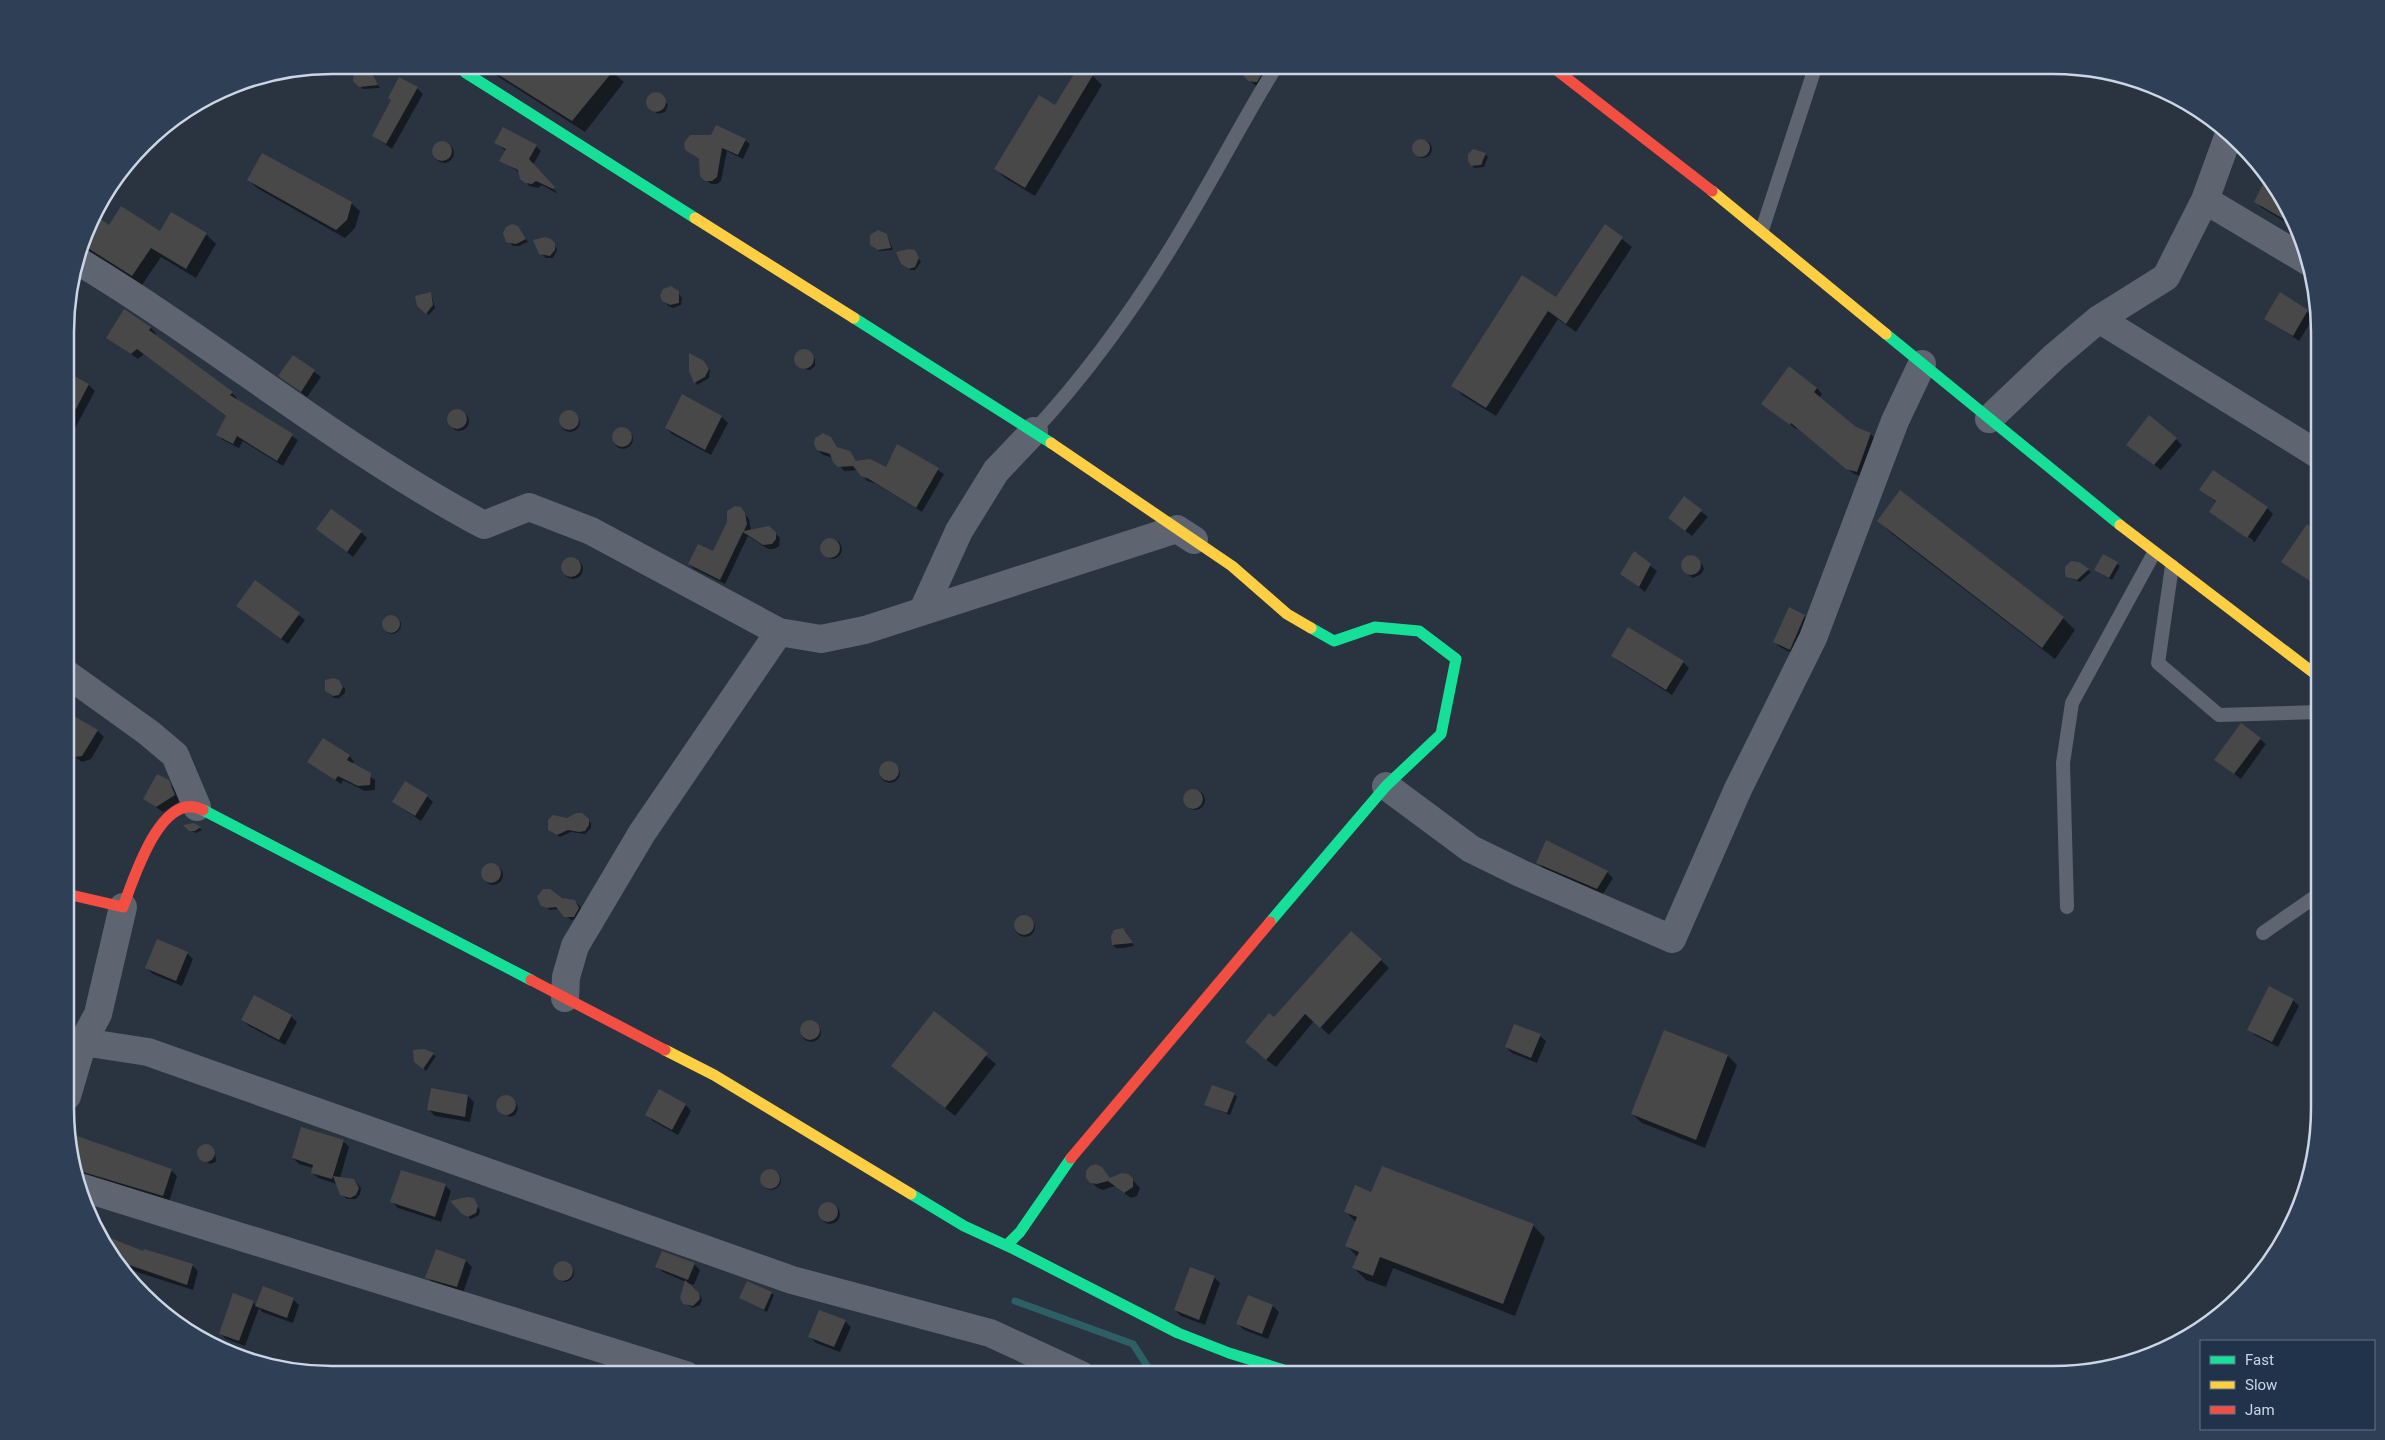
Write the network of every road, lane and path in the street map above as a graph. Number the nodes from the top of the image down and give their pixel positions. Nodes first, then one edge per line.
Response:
1 (468, 74) edge
2 (1272, 74) edge
3 (1562, 74) edge
4 (1813, 74) edge
5 (2226, 141) edge
6 (2205, 200) junction
7 (1762, 230) junction
8 (2300, 257) edge
9 (83, 264) edge
10 (2099, 319) junction
11 (1922, 364) junction
12 (1989, 419) junction
13 (1034, 431) junction
14 (2311, 450) edge
15 (2154, 553) junction
16 (1232, 566) junction
17 (2172, 566) junction
18 (923, 610) junction
19 (779, 632) junction
20 (2311, 671) edge
21 (74, 679) edge
22 (2311, 712) edge
23 (1386, 786) junction
24 (197, 807) junction
25 (74, 896) edge
26 (2311, 900) edge
27 (123, 907) junction
28 (2066, 907) dead end
29 (2263, 933) dead end
30 (565, 998) junction
31 (75, 1043) edge
32 (86, 1189) edge
33 (1007, 1245) junction
34 (657, 1366) edge
35 (1061, 1366) edge
36 (1270, 1366) edge

1 - 13 main road
2 - 13 lane
3 - 7 main road
4 - 7 lane
5 - 6 street
6 - 8 street
6 - 10 street
7 - 11 main road
9 - 19 street
10 - 12 street
10 - 14 street
11 - 12 main road
11 - 23 street
12 - 15 main road
13 - 16 main road
13 - 18 street
15 - 17 main road
15 - 28 lane
16 - 18 street
16 - 23 main road
17 - 20 main road
17 - 22 lane
18 - 19 street
19 - 30 street
21 - 24 street
23 - 33 main road
24 - 27 main road
24 - 30 main road
25 - 27 main road
26 - 29 lane
27 - 31 street
30 - 33 main road
31 - 35 street
32 - 34 street
33 - 36 main road

